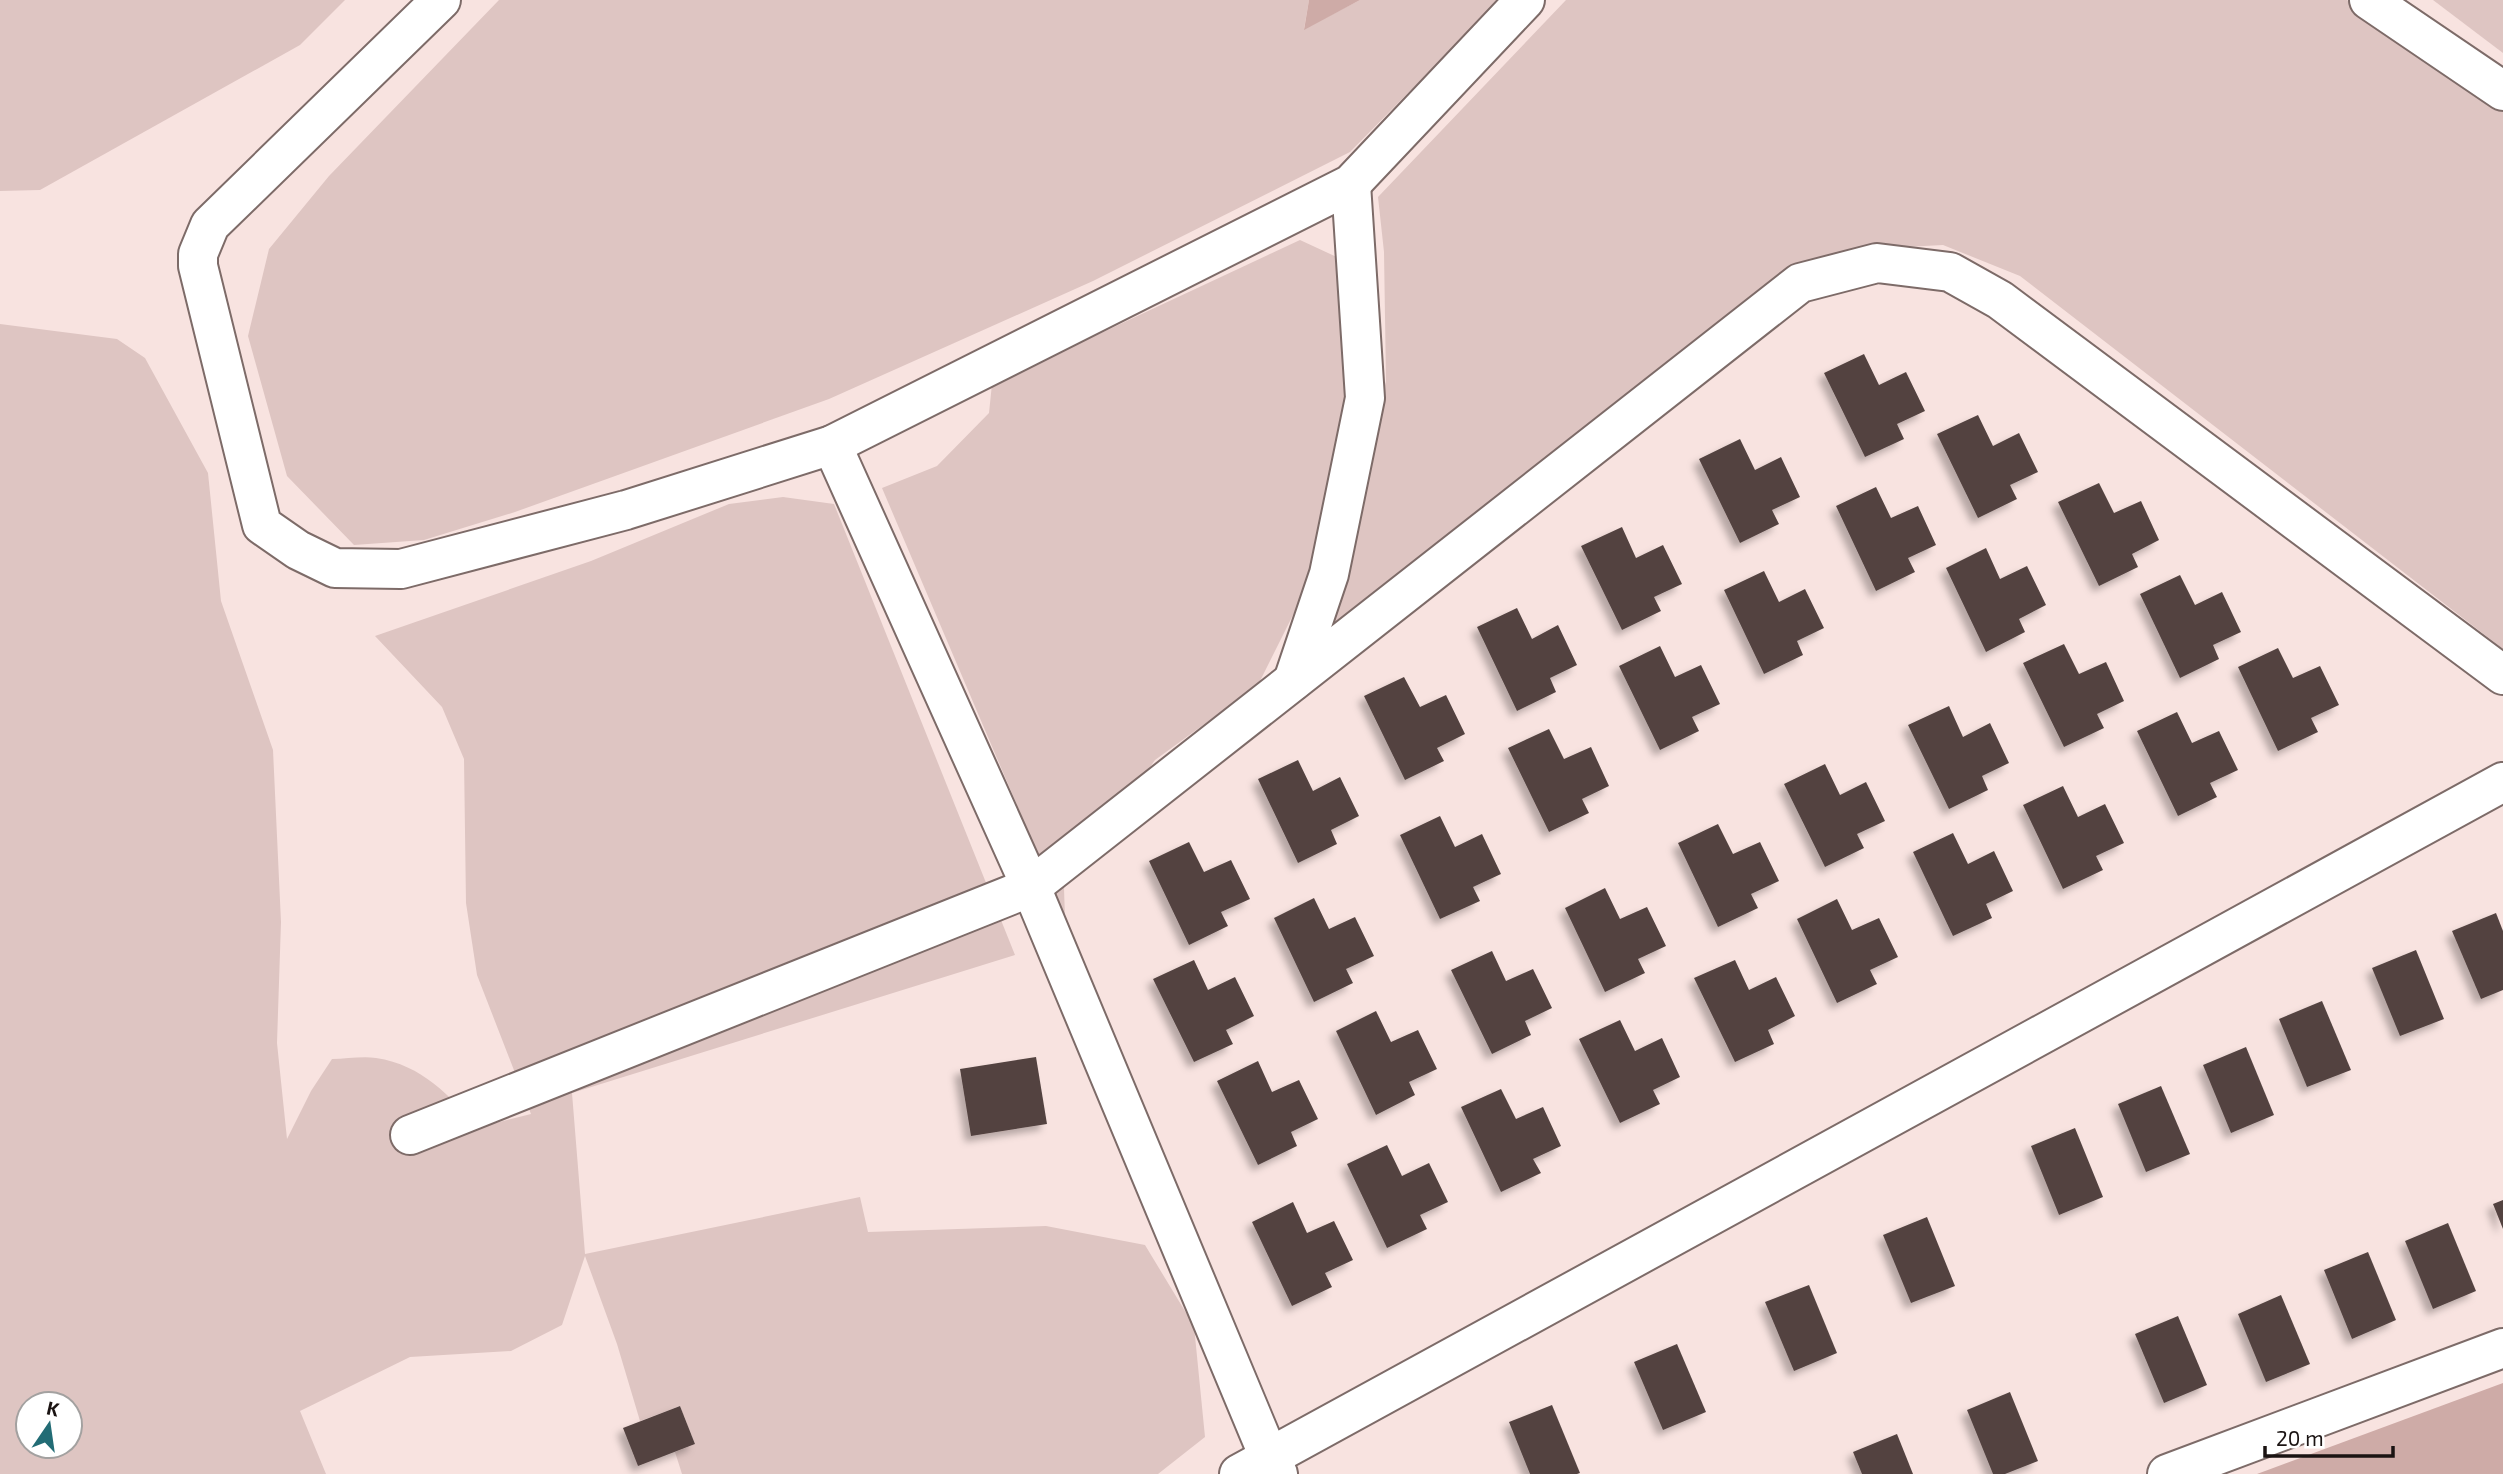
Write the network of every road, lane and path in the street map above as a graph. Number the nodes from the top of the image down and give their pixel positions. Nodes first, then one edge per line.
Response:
1 (441, 0) edge
2 (1525, 0) edge
3 (2369, 0) edge
4 (2503, 91) edge
5 (1351, 184) junction
6 (832, 445) junction
7 (2503, 675) edge
8 (1293, 681) junction
9 (2503, 782) edge
10 (1031, 887) junction
11 (410, 1135) dead end
12 (2503, 1348) edge
13 (1262, 1468) edge
14 (2166, 1474) edge

1 - 6 street
2 - 5 street
3 - 4 street
5 - 6 street
5 - 8 street
6 - 10 street
7 - 8 street
8 - 10 street
9 - 13 street
10 - 11 street
10 - 13 street
12 - 14 street

